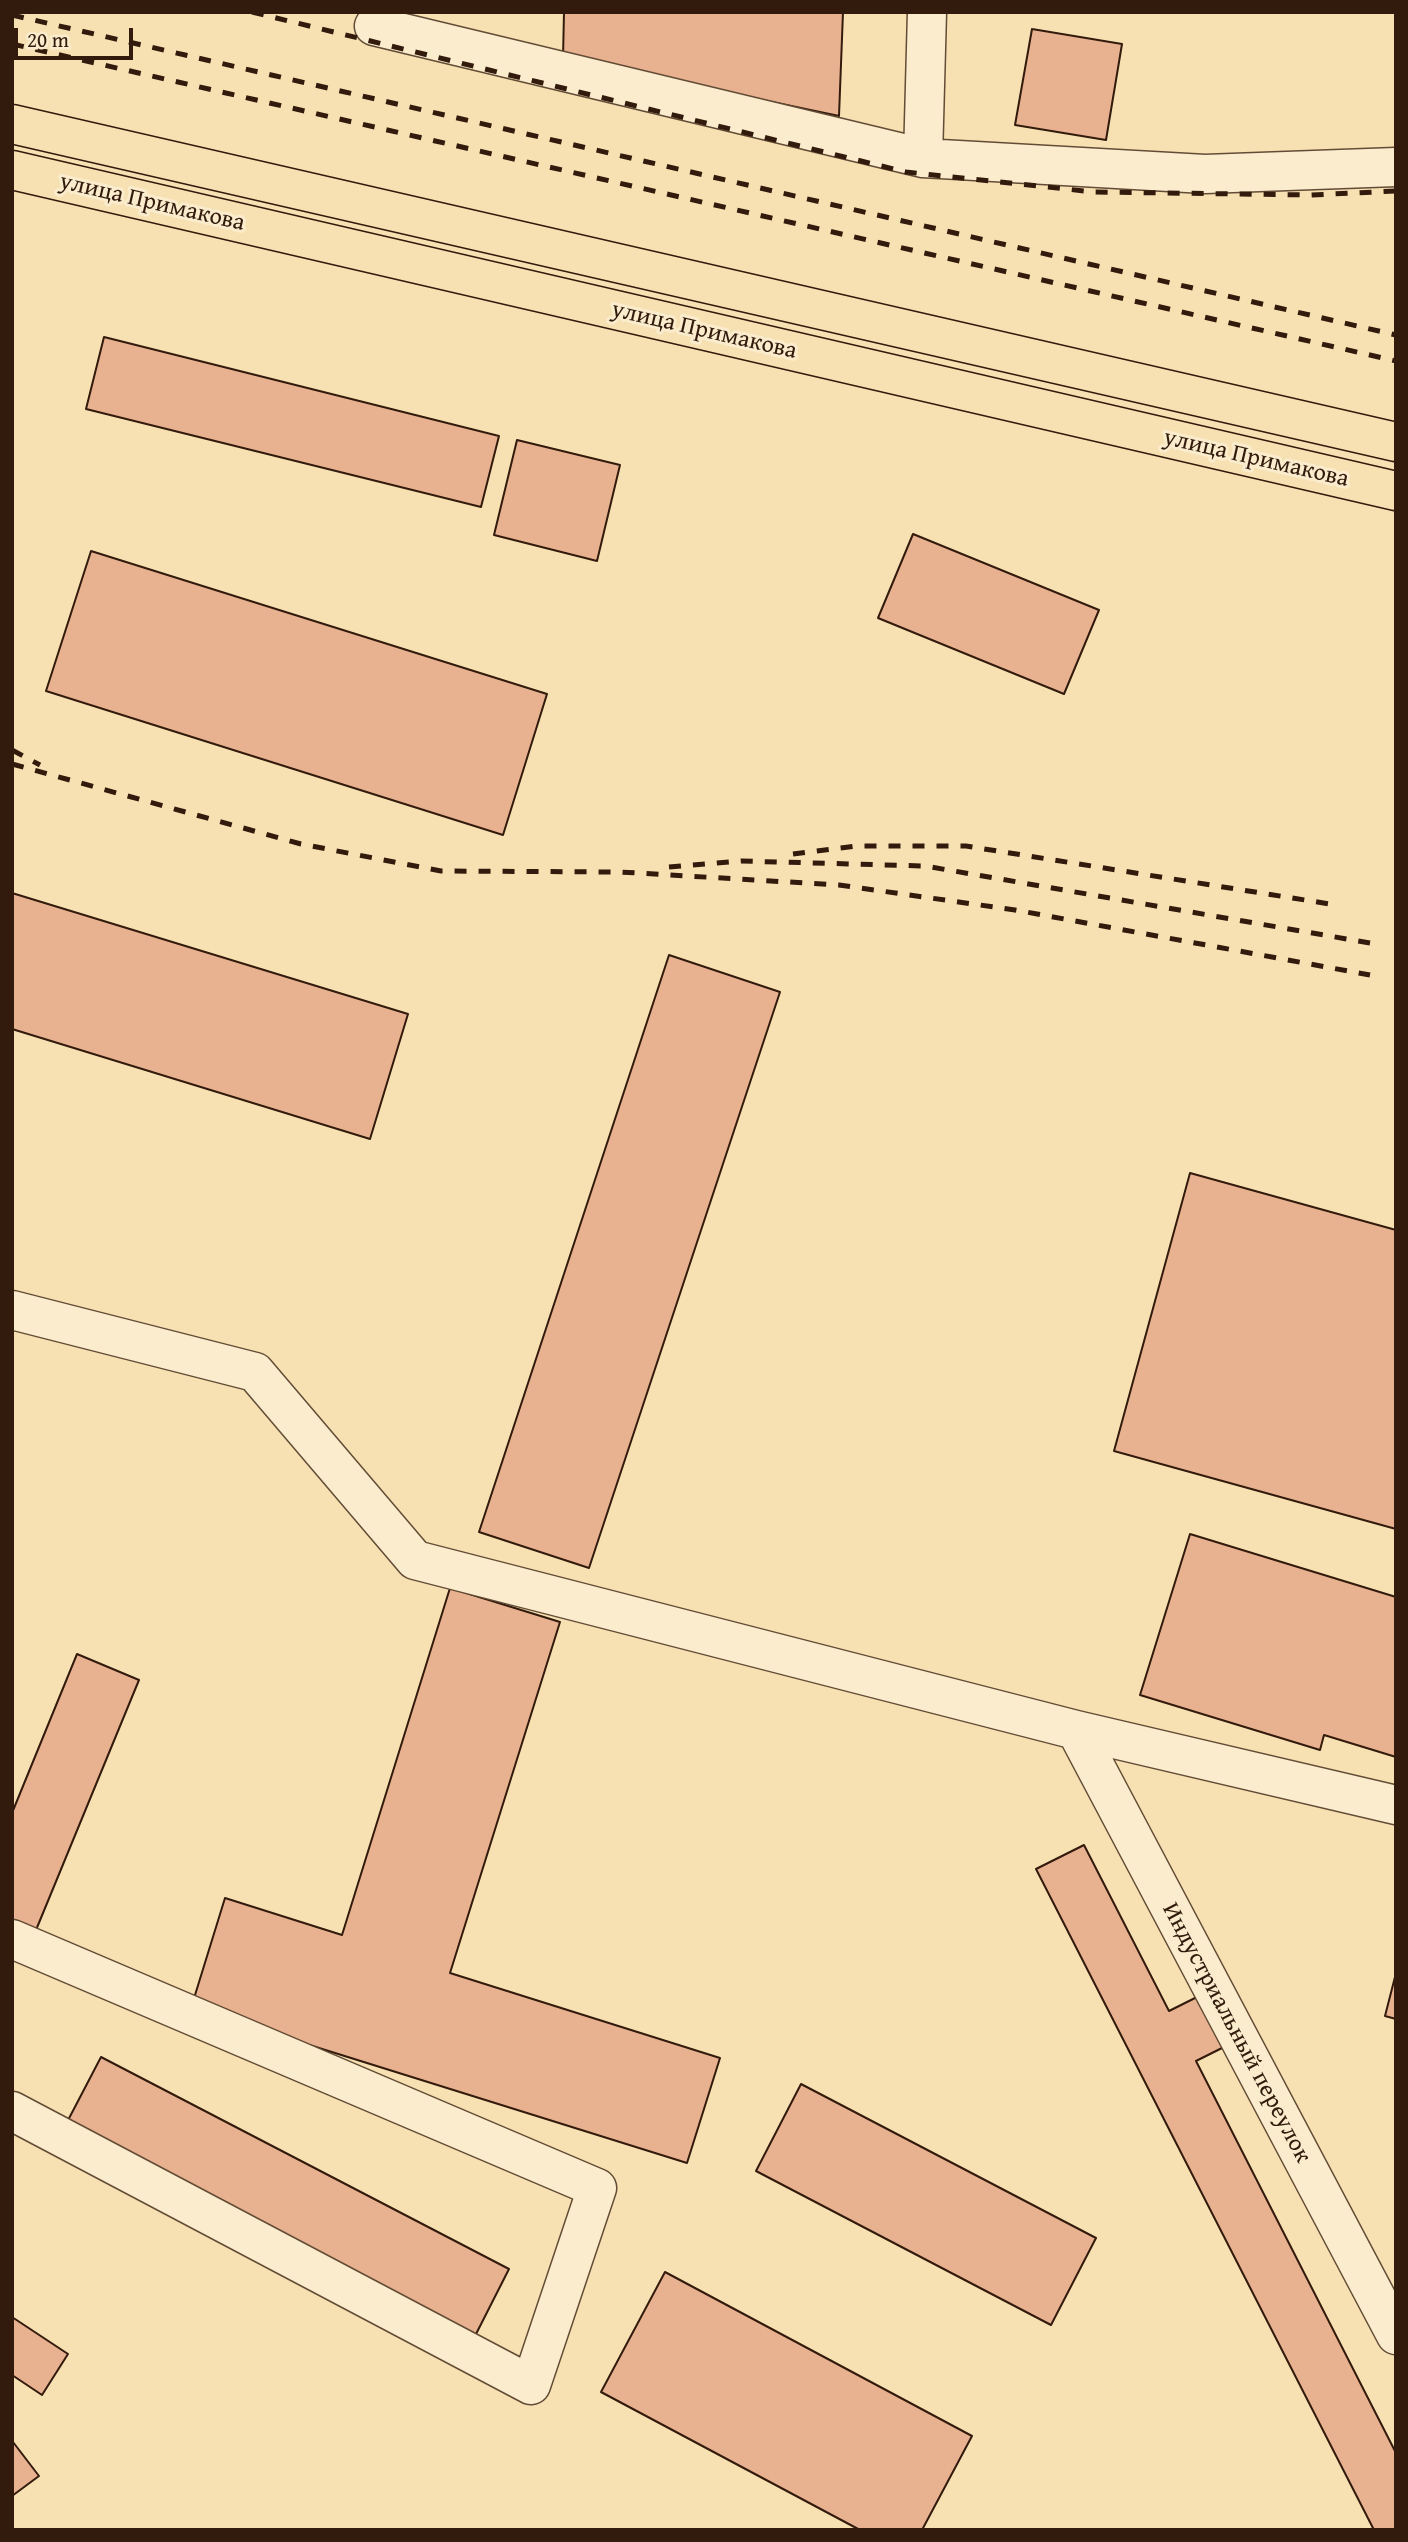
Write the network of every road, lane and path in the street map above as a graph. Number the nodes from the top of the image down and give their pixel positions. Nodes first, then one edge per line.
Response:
1 (927, 12) edge
2 (374, 26) dead end
3 (12, 124) edge
4 (923, 158) junction
5 (1396, 167) edge
6 (12, 170) edge
7 (1396, 442) edge
8 (1396, 491) edge
9 (12, 1310) edge
10 (1076, 1730) junction
11 (1396, 1805) edge
12 (12, 1938) edge
13 (12, 2111) edge
14 (1396, 2335) edge

1 - 4 street
2 - 4 street
3 - 7 main road, улица Примакова
4 - 5 street
6 - 8 main road, улица Примакова
9 - 10 street
10 - 11 street
10 - 14 street, Индустриальный переулок
12 - 13 street

